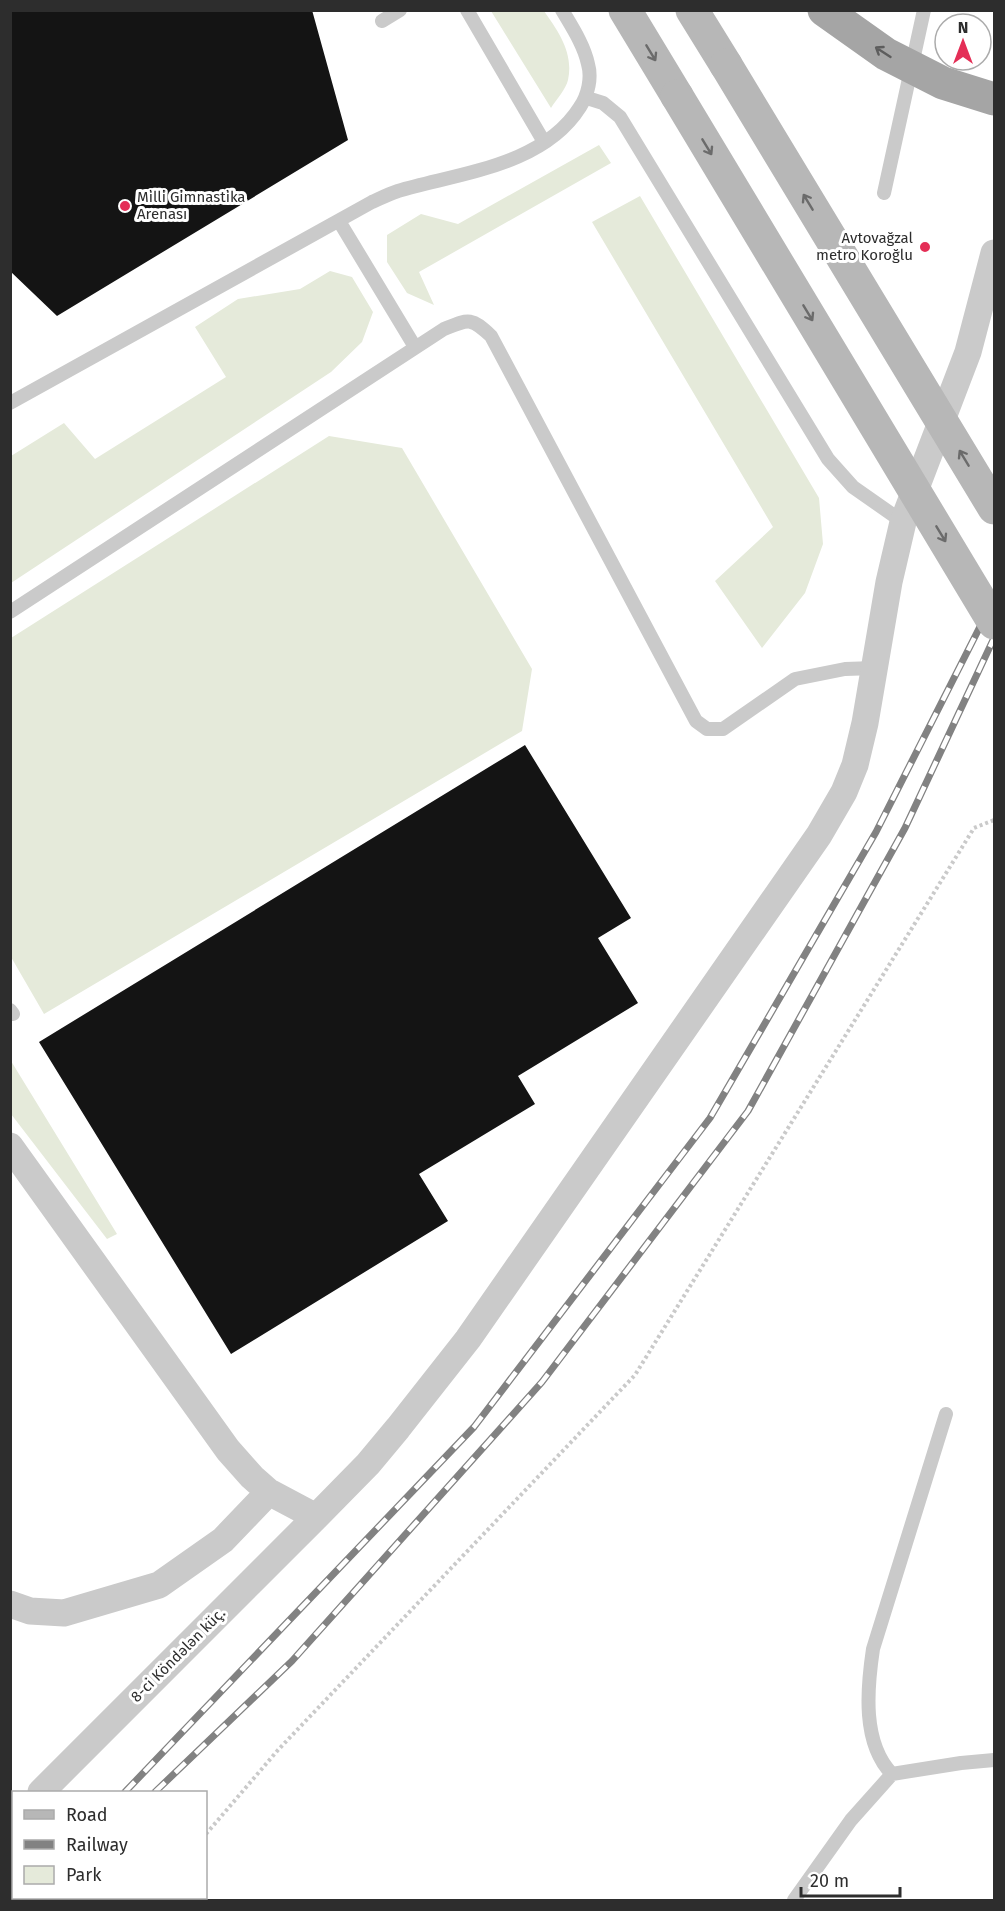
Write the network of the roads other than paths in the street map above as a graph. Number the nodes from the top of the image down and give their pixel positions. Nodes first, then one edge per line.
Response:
1 (400, 10) edge
2 (467, 10) edge
3 (562, 10) edge
4 (625, 10) edge
5 (692, 10) edge
6 (824, 10) edge
7 (924, 10) edge
8 (382, 21) dead end
9 (586, 98) junction
10 (994, 99) edge
11 (544, 142) junction
12 (884, 193) dead end
13 (339, 221) junction
14 (994, 253) edge
15 (415, 347) junction
16 (10, 403) edge
17 (994, 508) edge
18 (903, 522) junction
19 (10, 612) edge
20 (994, 622) edge
21 (875, 668) junction
22 (10, 1146) edge
23 (946, 1414) dead end
24 (269, 1492) junction
25 (316, 1517) junction
26 (10, 1604) edge
27 (994, 1760) edge
28 (892, 1774) junction
29 (41, 1791) edge
30 (794, 1900) edge

1 - 8 lane
2 - 11 lane
3 - 9 lane
4 -> 20 main road, bridge
17 -> 5 main road, bridge
10 -> 6 main road, bridge
7 - 12 lane
9 - 11 lane
9 - 18 lane
11 - 13 lane
13 - 15 lane
13 - 16 lane
14 - 18 street, 8-ci Köndələn küç.
15 - 19 lane
15 - 21 lane
18 - 21 street, 8-ci Köndələn küç.
21 - 25 street, 8-ci Köndələn küç.
22 - 24 street
23 - 28 lane
24 - 25 street
24 - 26 street
25 - 29 street, 8-ci Köndələn küç.
27 - 28 lane
28 - 30 lane

